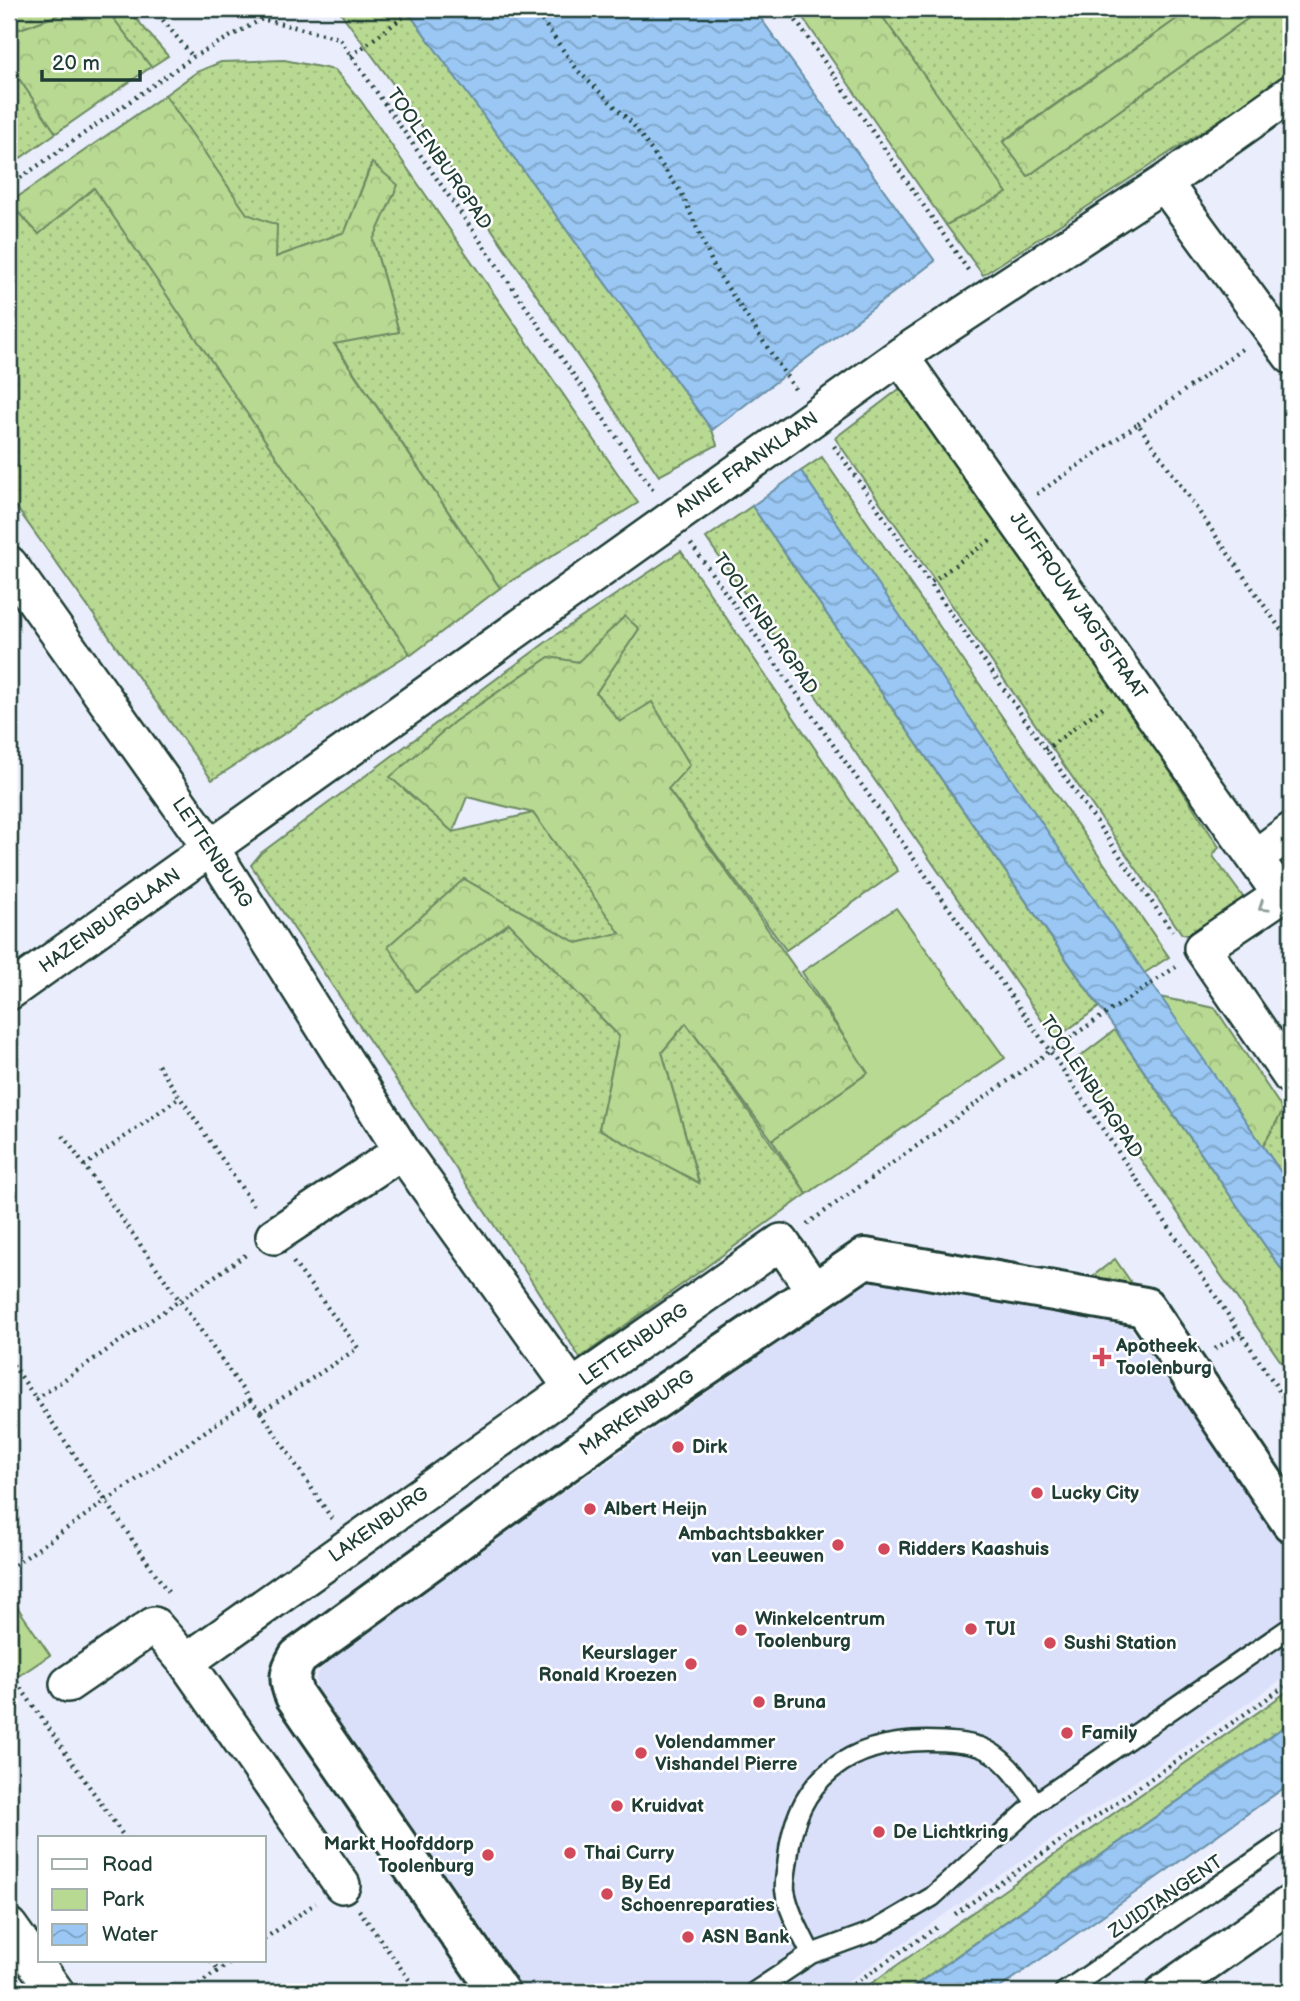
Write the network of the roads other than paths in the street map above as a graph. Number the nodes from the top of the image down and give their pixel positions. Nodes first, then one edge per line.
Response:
1 (1291, 93) edge
2 (1164, 183) junction
3 (900, 356) junction
4 (1291, 356) edge
5 (9, 564) edge
6 (1291, 831) edge
7 (212, 850) junction
8 (1256, 857) junction
9 (9, 992) edge
10 (1291, 1077) edge
11 (402, 1151) junction
12 (274, 1236) road end
13 (815, 1292) junction
14 (572, 1388) junction
15 (1291, 1522) edge
16 (1291, 1627) edge
17 (186, 1662) junction
18 (68, 1684) dead end
19 (1036, 1803) junction
20 (1291, 1836) edge
21 (342, 1885) road end
22 (1291, 1903) edge
23 (9, 1926) edge
24 (811, 1954) junction
25 (1170, 1991) edge
26 (56, 1992) edge
27 (499, 1992) edge
28 (754, 1992) edge
29 (1064, 1992) edge

1 - 2 street, ANNE FRANKLAAN
2 - 3 street, ANNE FRANKLAAN
2 - 4 street
3 - 7 street, ANNE FRANKLAAN
3 - 8 street, JUFFROUW JAGTSTRAAT
5 - 7 street, LETTENBURG
6 - 8 street
7 - 9 street, HAZENBURGLAAN
7 - 11 street, LETTENBURG
8 -> 10 street, JUFFROUW JAGTSTRAAT
11 - 12 street
11 - 14 street, LETTENBURG
13 - 14 street, LETTENBURG
13 - 15 street, MARKENBURG
13 - 27 street, MARKENBURG
14 - 17 street, LAKENBURG
16 - 19 lane
17 - 18 street
17 - 21 street
19 - 24 lane
19 - 24 lane
20 - 29 lane, ZUIDTANGENT
22 - 25 street
23 - 26 street
24 - 28 lane

